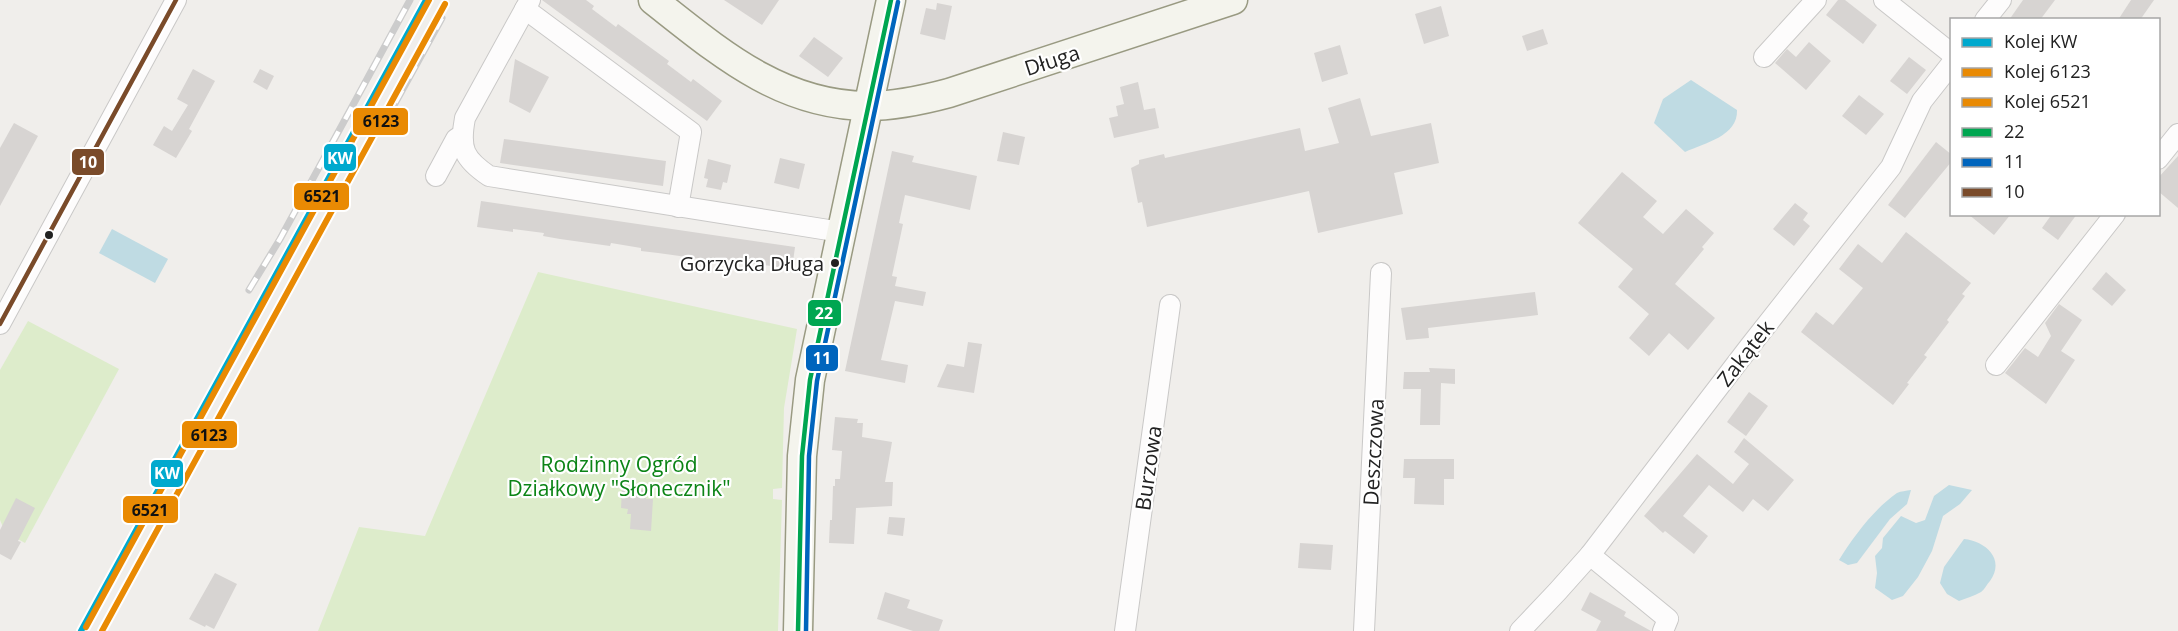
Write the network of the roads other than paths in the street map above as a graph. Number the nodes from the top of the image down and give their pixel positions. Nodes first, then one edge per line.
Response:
1 (176, 0) edge
2 (653, 0) edge
3 (891, 0) edge
4 (1233, 0) edge
5 (1816, 0) edge
6 (1884, 0) edge
7 (2001, 0) edge
8 (528, 4) edge
9 (1987, 18) edge
10 (1950, 52) edge
11 (1764, 57) dead end
12 (1950, 66) edge
13 (868, 106) junction
14 (2178, 134) edge
15 (462, 135) junction
16 (2160, 156) edge
17 (436, 176) dead end
18 (678, 207) junction
19 (2113, 216) edge
20 (842, 232) junction
21 (1381, 273) dead end
22 (1170, 305) dead end
23 (0, 324) edge
24 (1996, 365) dead end
25 (1590, 555) junction
26 (798, 631) edge
27 (1125, 631) edge
28 (1364, 631) edge
29 (1520, 631) edge
30 (1664, 631) edge

1 - 23 street
2 - 13 street, Długa
3 - 13 street
4 - 13 street, Długa
5 - 11 street
6 - 10 street
7 - 9 street
8 - 15 street
8 - 18 street
12 - 25 street, Zakątek
13 - 20 street
14 - 16 street
15 - 17 street
15 - 18 street
18 - 20 street
19 - 24 street
20 - 26 street
21 - 28 street, Deszczowa
22 - 27 street, Burzowa
25 - 29 street, Zakątek
25 - 30 street

